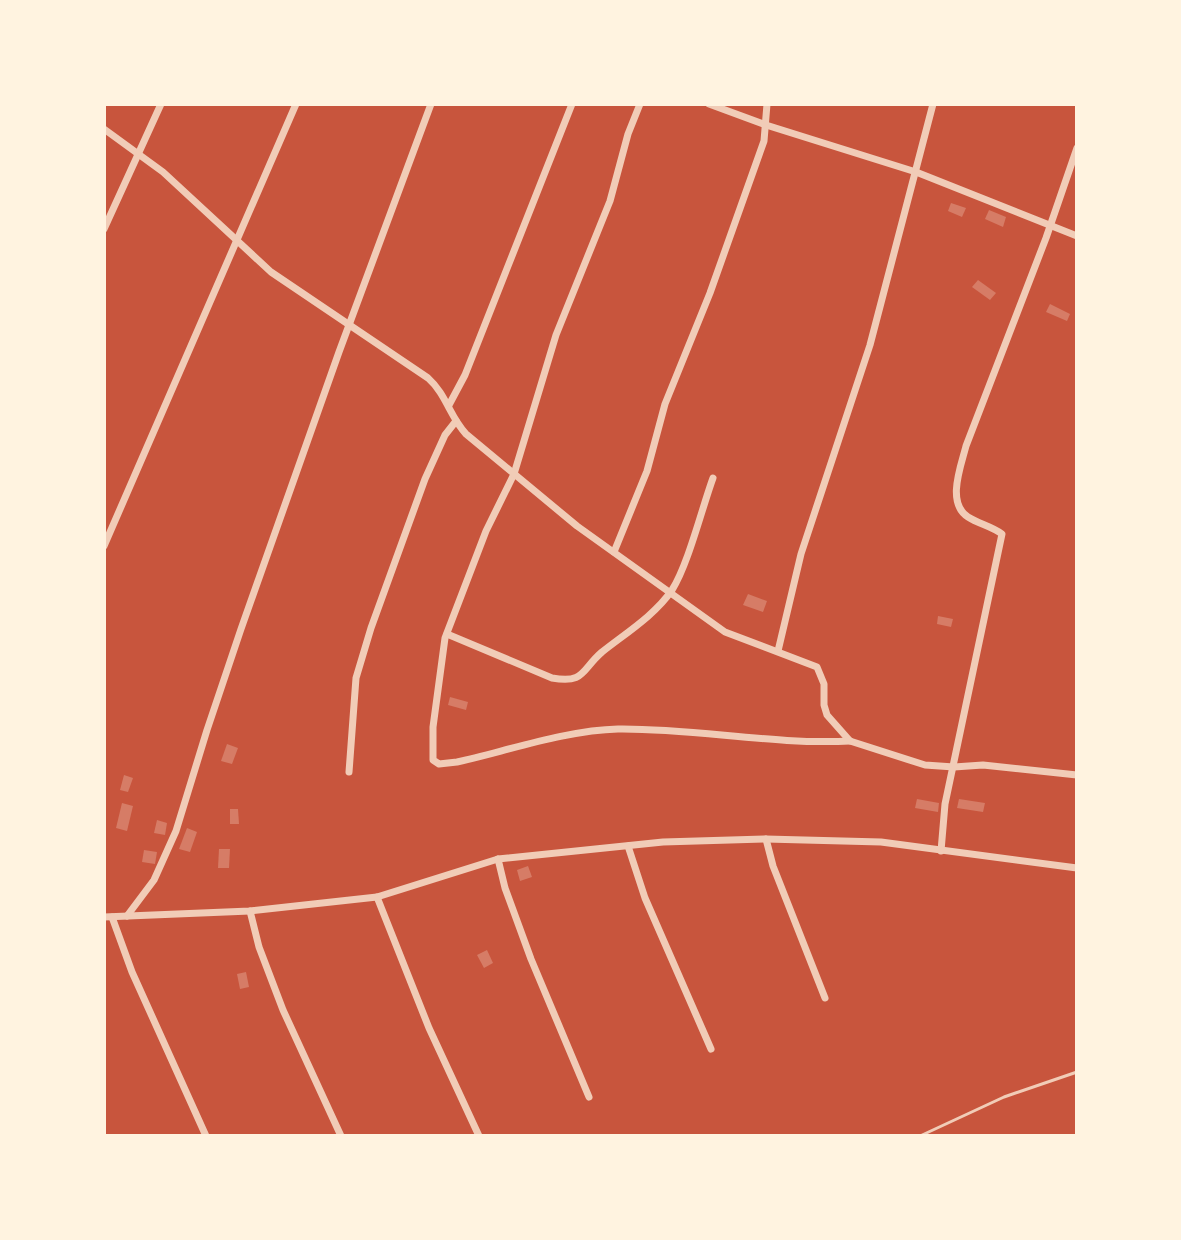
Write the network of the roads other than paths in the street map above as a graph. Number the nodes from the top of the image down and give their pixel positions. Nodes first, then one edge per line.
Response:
1 (161, 104) edge
2 (296, 104) edge
3 (431, 104) edge
4 (572, 104) edge
5 (640, 104) edge
6 (709, 104) edge
7 (767, 104) edge
8 (933, 104) edge
9 (766, 125) junction
10 (104, 129) edge
11 (1077, 148) edge
12 (140, 154) junction
13 (916, 172) junction
14 (1051, 226) junction
15 (104, 229) edge
16 (1077, 236) edge
17 (237, 241) junction
18 (350, 325) junction
19 (449, 405) junction
20 (456, 421) junction
21 (514, 474) junction
22 (713, 478) dead end
23 (104, 546) edge
24 (614, 552) junction
25 (670, 593) junction
26 (447, 634) junction
27 (778, 651) junction
28 (850, 741) junction
29 (954, 767) junction
30 (349, 772) dead end
31 (1077, 774) edge
32 (766, 839) junction
33 (628, 846) junction
34 (941, 851) junction
35 (498, 859) junction
36 (1077, 868) edge
37 (377, 897) junction
38 (250, 911) junction
39 (127, 916) junction
40 (108, 917) edge
41 (825, 998) dead end
42 (711, 1049) dead end
43 (1077, 1072) edge
44 (589, 1097) dead end
45 (206, 1136) edge
46 (341, 1136) edge
47 (479, 1136) edge
48 (920, 1136) edge

1 - 12 street
2 - 17 street
3 - 18 street
4 - 19 street
5 - 21 street
6 - 9 street
7 - 9 street
8 - 13 street
9 - 13 street
9 - 24 street
10 - 12 street
11 - 14 street
12 - 15 street
12 - 17 street
13 - 14 street
13 - 27 street
14 - 16 street
14 - 29 street
17 - 18 street
17 - 23 street
18 - 19 street
18 - 39 street
19 - 20 street
20 - 21 street
20 - 30 street
21 - 24 street
21 - 26 street
22 - 25 street
24 - 25 street
25 - 26 street
25 - 27 street
26 - 28 street
27 - 28 street
28 - 29 street
29 - 31 street
29 - 34 street
32 - 33 street
32 - 34 street
32 - 41 street
33 - 35 street
33 - 42 street
34 - 36 street
35 - 37 street
35 - 44 street
37 - 38 street
37 - 47 street
38 - 39 street
38 - 46 street
39 - 40 street
40 - 45 street
43 - 48 lane

